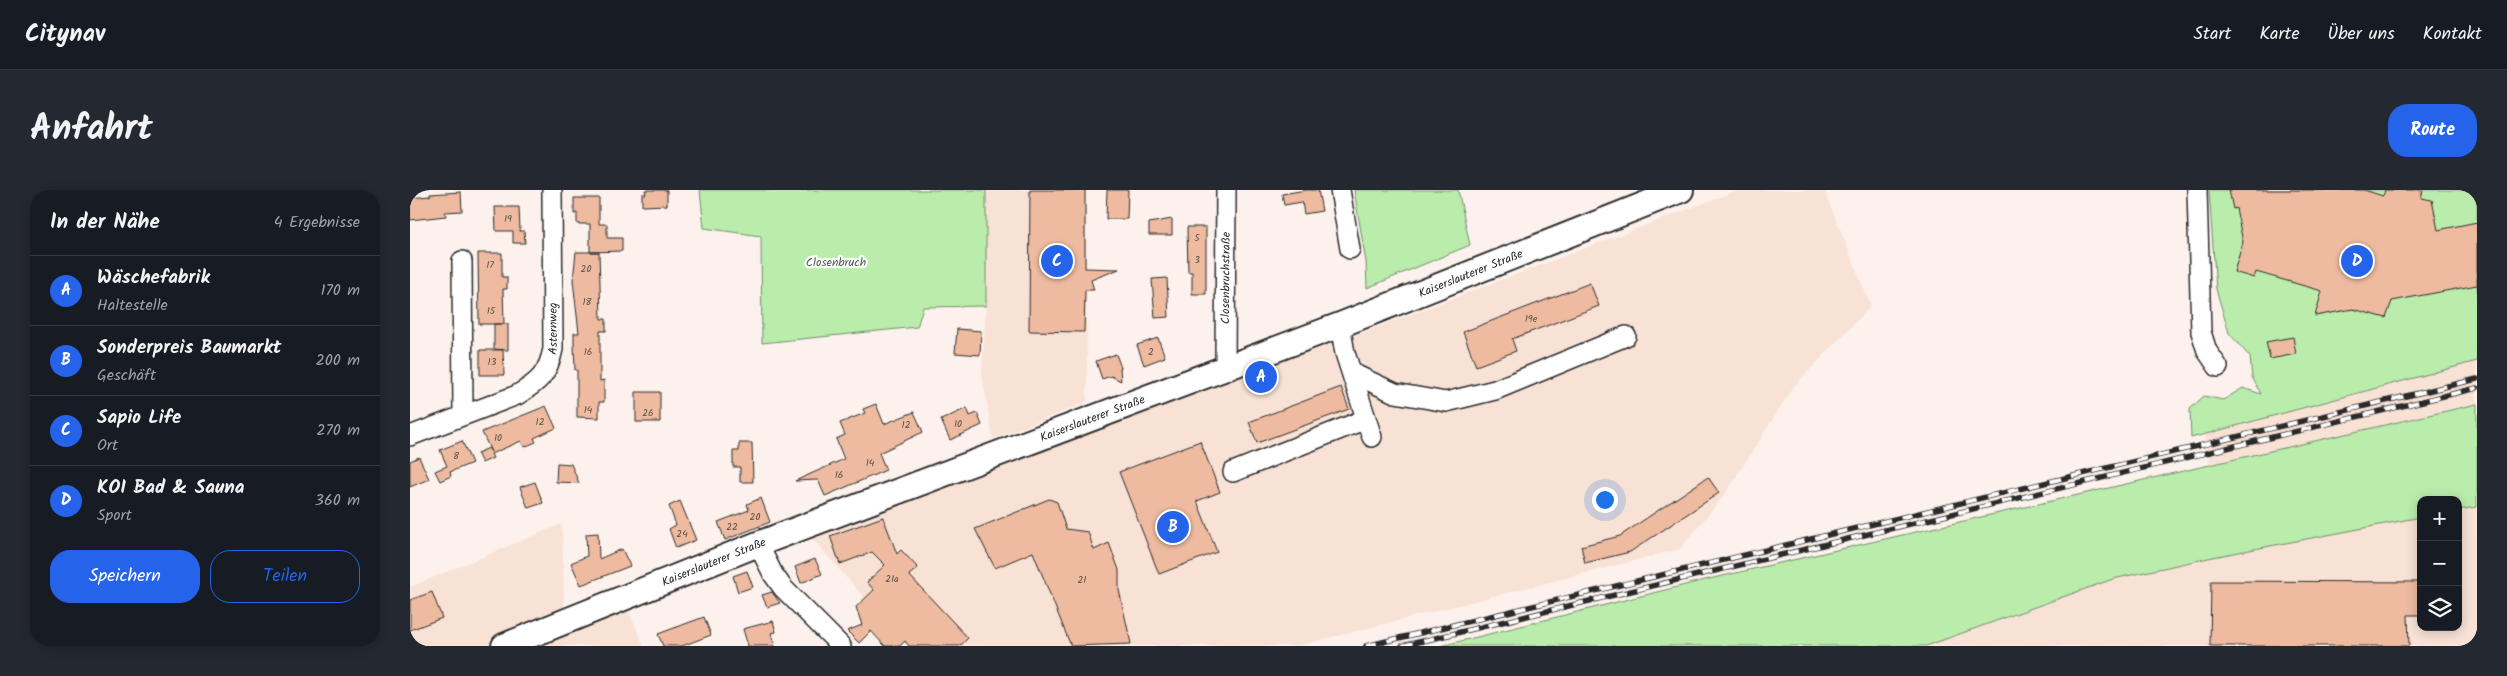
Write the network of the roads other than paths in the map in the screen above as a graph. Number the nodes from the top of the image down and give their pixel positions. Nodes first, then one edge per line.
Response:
1 (552, 190) edge
2 (1226, 190) edge
3 (1340, 190) edge
4 (1681, 190) edge
5 (2197, 190) edge
6 (1350, 249) dead end
7 (462, 261) dead end
8 (1340, 324) junction
9 (1626, 336) dead end
10 (1225, 367) junction
11 (2218, 367) dead end
12 (1352, 373) junction
13 (463, 415) junction
14 (410, 436) edge
15 (1233, 472) dead end
16 (758, 544) junction
17 (504, 646) edge
18 (841, 646) edge

1 - 13 street, Asternweg
2 - 10 street, Closenbruchstraße
3 - 6 street
4 - 8 main road, Kaiserslauterer Straße
5 - 11 street
7 - 13 street
8 - 10 main road, Kaiserslauterer Straße
8 - 12 street
9 - 12 street
10 - 16 main road, Kaiserslauterer Straße
12 - 15 street
13 - 14 street, Asternweg
16 - 17 main road, Kaiserslauterer Straße
16 - 18 street

